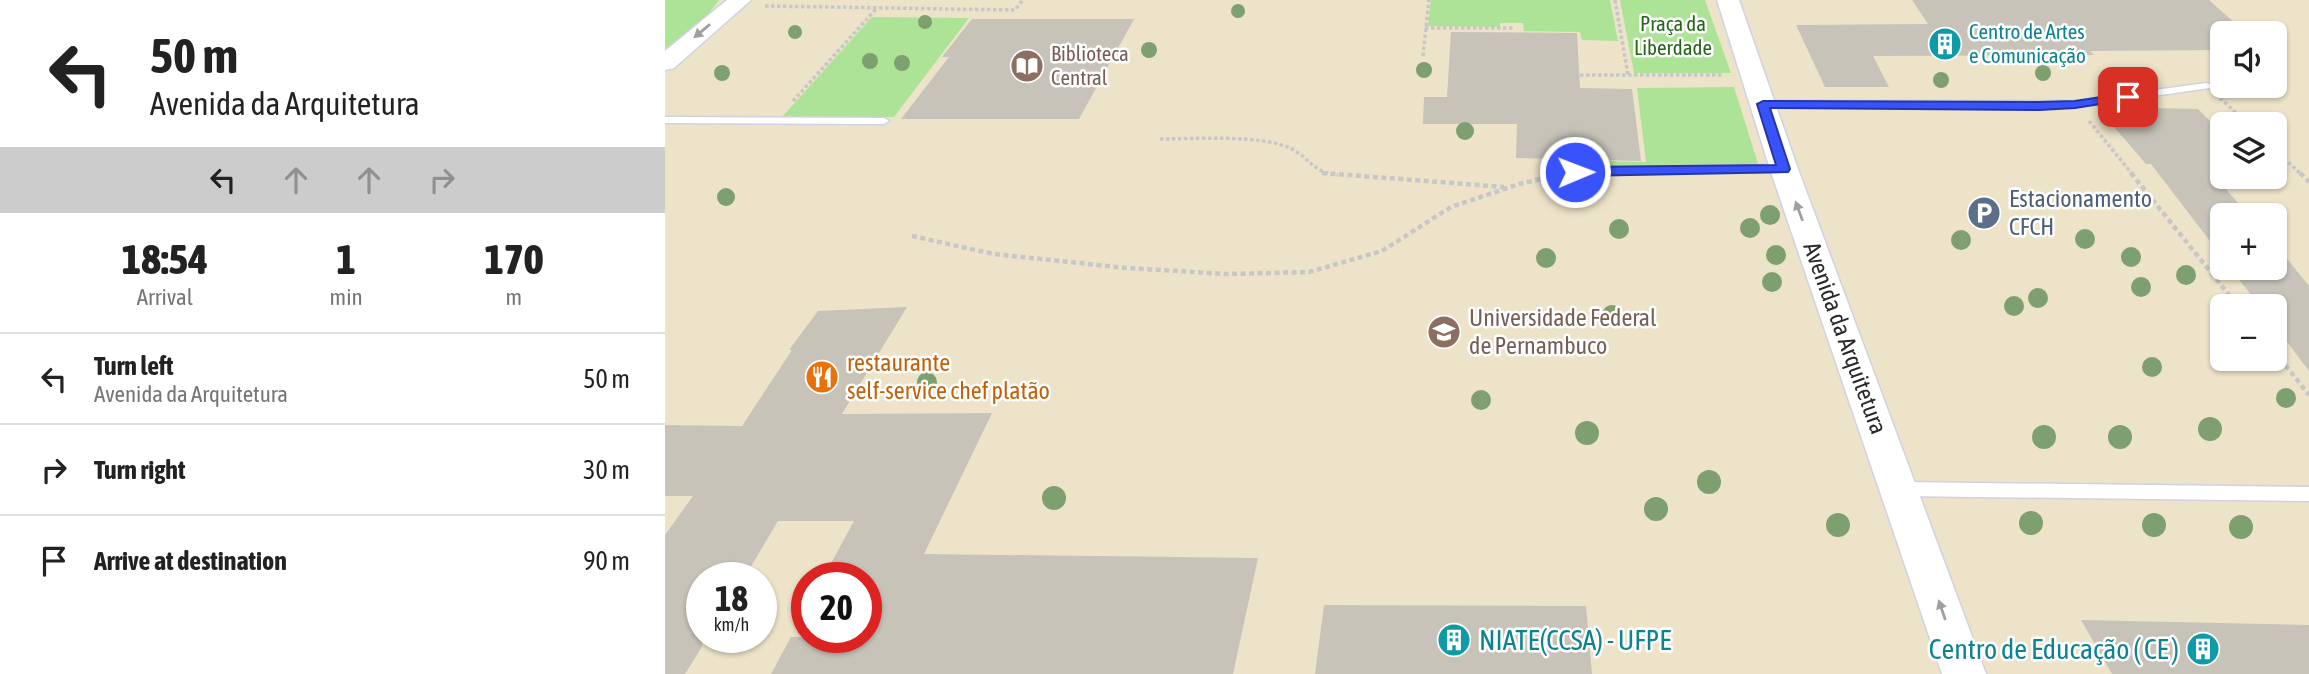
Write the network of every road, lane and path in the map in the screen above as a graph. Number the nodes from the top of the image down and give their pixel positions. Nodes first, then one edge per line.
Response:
1 (1023, 0) edge
2 (1429, 0) edge
3 (1615, 0) edge
4 (1728, 0) edge
5 (736, 3) edge
6 (877, 8) junction
7 (1425, 27) junction
8 (1514, 28) dead end
9 (1423, 55) dead end
10 (665, 63) edge
11 (1580, 75) dead end
12 (1628, 75) junction
13 (2206, 86) joint
14 (1759, 90) junction
15 (2075, 104) junction
16 (2235, 112) edge
17 (665, 120) edge
18 (776, 120) junction
19 (884, 121) dead end
20 (1160, 139) dead end
21 (2287, 161) edge
22 (1784, 169) junction
23 (1575, 172) joint
24 (2309, 182) edge
25 (1509, 187) junction
26 (912, 236) dead end
27 (2228, 294) edge
28 (2287, 367) edge
29 (2309, 395) edge
30 (1899, 489) junction
31 (2309, 494) edge
32 (1964, 674) edge

1 - 6 path
2 - 7 path
3 - 12 path
4 - 14 street, Avenida da Arquitetura
5 - 6 path
5 -> 10 street
6 - 18 path
7 - 8 path
7 - 9 path
11 - 12 path
12 - 14 path
13 - 15 lane
13 - 16 path
14 - 15 lane
14 - 22 street, Avenida da Arquitetura
15 - 27 path
17 - 18 lane
18 - 19 lane
20 - 25 path
21 - 24 path
22 - 23 lane
30 -> 22 street, Avenida da Arquitetura
23 - 25 path
25 - 26 path
28 - 29 path
30 - 31 lane
32 -> 30 street, Avenida da Arquitetura

